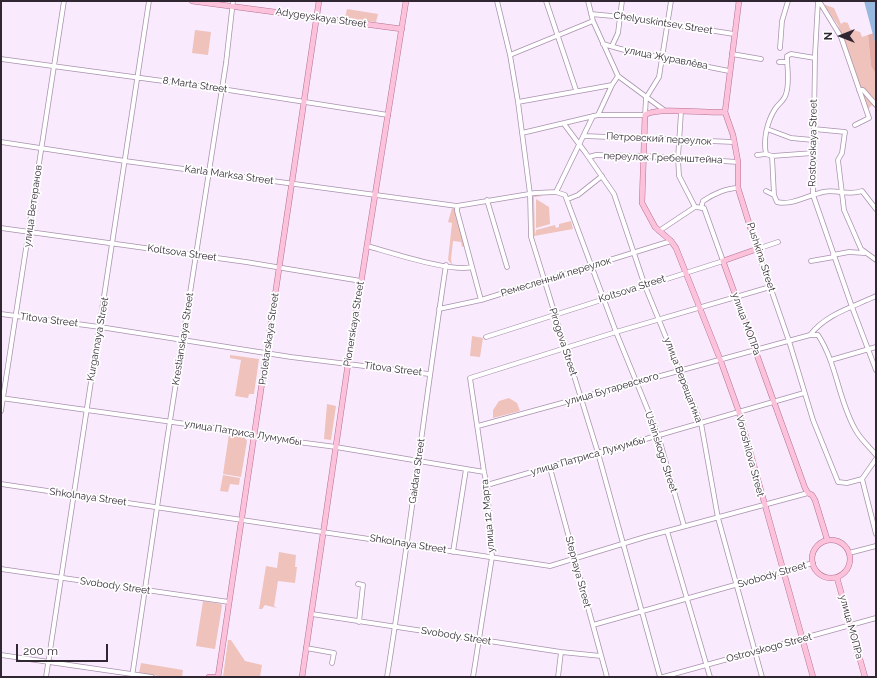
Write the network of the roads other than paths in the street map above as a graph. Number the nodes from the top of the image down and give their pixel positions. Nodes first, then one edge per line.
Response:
1 (64, 1) edge
2 (150, 1) edge
3 (192, 1) edge
4 (319, 1) edge
5 (406, 1) edge
6 (497, 1) edge
7 (546, 1) edge
8 (588, 1) edge
9 (622, 1) edge
10 (671, 1) edge
11 (739, 1) edge
12 (788, 1) edge
13 (818, 1) edge
14 (233, 4) edge
15 (591, 14) junction
16 (620, 16) junction
17 (316, 17) junction
18 (593, 21) junction
19 (667, 23) junction
20 (402, 29) junction
21 (734, 34) junction
22 (558, 35) junction
23 (603, 44) junction
24 (612, 46) junction
25 (780, 48) dead end
26 (732, 54) junction
27 (510, 55) junction
28 (662, 58) junction
29 (815, 58) junction
30 (1, 59) edge
31 (761, 59) dead end
32 (779, 62) dead end
33 (787, 62) junction
34 (53, 66) junction
35 (730, 70) junction
36 (618, 76) junction
37 (137, 77) junction
38 (612, 85) junction
39 (222, 89) junction
40 (576, 90) junction
41 (859, 90) junction
42 (646, 98) junction
43 (304, 102) junction
44 (518, 102) junction
45 (876, 105) edge
46 (664, 110) junction
47 (681, 112) junction
48 (725, 112) junction
49 (388, 115) junction
50 (645, 115) junction
51 (596, 116) junction
52 (564, 124) junction
53 (855, 125) dead end
54 (814, 129) junction
55 (767, 130) junction
56 (522, 133) junction
57 (584, 136) junction
58 (644, 138) junction
59 (678, 140) junction
60 (813, 140) junction
61 (1, 142) edge
62 (734, 142) junction
63 (580, 144) junction
64 (41, 148) junction
65 (813, 153) junction
66 (766, 154) junction
67 (756, 155) dead end
68 (643, 156) junction
69 (772, 156) junction
70 (589, 157) junction
71 (678, 158) junction
72 (125, 161) junction
73 (738, 162) junction
74 (209, 171) junction
75 (602, 176) junction
76 (291, 184) junction
77 (738, 188) junction
78 (766, 191) dead end
79 (842, 191) junction
80 (556, 192) junction
81 (375, 194) junction
82 (530, 194) junction
83 (812, 196) junction
84 (775, 197) junction
85 (568, 199) junction
86 (487, 200) junction
87 (457, 206) junction
88 (695, 207) junction
89 (701, 208) junction
90 (876, 210) edge
91 (1, 228) edge
92 (29, 231) junction
93 (659, 231) junction
94 (671, 240) junction
95 (778, 242) dead end
96 (112, 244) junction
97 (367, 246) junction
98 (757, 249) junction
99 (865, 253) junction
100 (634, 254) junction
101 (195, 255) junction
102 (834, 256) junction
103 (876, 260) edge
104 (723, 261) junction
105 (812, 261) dead end
106 (446, 266) junction
107 (472, 266) junction
108 (591, 266) junction
109 (279, 267) junction
110 (507, 267) dead end
111 (686, 272) junction
112 (361, 281) junction
113 (544, 281) junction
114 (645, 286) junction
115 (770, 287) junction
116 (876, 296) edge
117 (736, 297) junction
118 (604, 298) junction
119 (480, 300) junction
120 (852, 307) junction
121 (700, 308) junction
122 (439, 309) junction
123 (1, 314) edge
124 (554, 315) junction
125 (16, 316) junction
126 (659, 319) junction
127 (100, 327) junction
128 (616, 332) junction
129 (810, 335) junction
130 (486, 337) dead end
131 (182, 340) junction
132 (789, 341) junction
133 (876, 347) edge
134 (564, 348) junction
135 (756, 349) junction
136 (868, 350) junction
137 (266, 354) junction
138 (720, 359) junction
139 (831, 360) junction
140 (348, 364) junction
141 (680, 370) junction
142 (876, 370) edge
143 (429, 374) junction
144 (637, 382) junction
145 (804, 393) junction
146 (2, 398) edge
147 (581, 399) junction
148 (775, 402) junction
149 (86, 410) junction
150 (1, 411) edge
151 (739, 412) junction
152 (170, 422) junction
153 (701, 423) junction
154 (478, 426) junction
155 (254, 435) junction
156 (658, 435) junction
157 (336, 447) junction
158 (598, 453) junction
159 (876, 455) edge
160 (876, 459) edge
161 (419, 460) junction
162 (550, 468) junction
163 (466, 469) junction
164 (484, 472) junction
165 (862, 479) junction
166 (1, 484) edge
167 (487, 485) junction
168 (808, 493) junction
169 (74, 495) junction
170 (763, 505) junction
171 (158, 507) junction
172 (718, 518) junction
173 (242, 520) junction
174 (684, 526) junction
175 (324, 531) junction
176 (668, 531) junction
177 (876, 534) edge
178 (827, 539) junction
179 (408, 544) junction
180 (622, 544) junction
181 (876, 546) edge
182 (453, 552) junction
183 (849, 554) junction
184 (492, 557) junction
185 (574, 558) junction
186 (813, 563) junction
187 (1, 568) edge
188 (784, 571) junction
189 (61, 578) junction
190 (837, 578) junction
191 (358, 584) dead end
192 (736, 585) junction
193 (146, 590) junction
194 (688, 597) junction
195 (229, 602) junction
196 (641, 611) junction
197 (312, 614) junction
198 (876, 618) edge
199 (359, 622) junction
200 (593, 625) junction
201 (394, 626) junction
202 (850, 626) junction
203 (802, 639) junction
204 (479, 640) junction
205 (306, 648) junction
206 (755, 651) junction
207 (561, 652) junction
208 (1, 655) edge
209 (601, 656) junction
210 (48, 661) junction
211 (332, 663) dead end
212 (707, 665) junction
213 (133, 676) edge
214 (46, 677) edge
215 (152, 677) edge
216 (209, 677) edge
217 (218, 677) edge
218 (302, 677) edge
219 (387, 677) edge
220 (473, 677) edge
221 (558, 677) edge
222 (607, 677) edge
223 (660, 677) edge
224 (663, 677) edge
225 (710, 677) edge
226 (762, 677) edge
227 (813, 677) edge
228 (865, 677) edge

1 - 34 street, улица Ветеранов
2 - 37 street, Kurgannaya Street
3 - 14 main road, Adygeyskaya Street
4 - 17 main road, Proletarskaya Street
5 - 20 main road, Pionerskaya Street
6 - 27 street, Pirogova Street
7 - 22 street
8 - 15 street
9 - 16 street
10 - 19 street
11 - 21 main road, Pushkina Street
12 - 25 street
13 - 29 street, Rostovskaya Street
13 - 41 street
14 - 17 main road, Adygeyskaya Street
14 - 39 street, Krestianskaya Street
15 - 16 street, Chelyuskintsev Street
15 - 18 street
16 - 19 street, Chelyuskintsev Street
16 - 24 street
17 - 20 main road, Adygeyskaya Street
17 - 43 main road, Proletarskaya Street
18 - 22 street
18 - 23 street
19 - 21 street, Chelyuskintsev Street
19 - 28 street
20 - 49 main road, Pionerskaya Street
21 - 26 main road, Pushkina Street
22 - 27 street
22 - 40 street
23 - 24 street, улица Журавлёва
23 - 36 street
24 - 28 street, улица Журавлёва
26 - 31 street
26 - 35 main road, Pushkina Street
27 - 44 street, Pirogova Street
28 - 35 street, улица Журавлёва
28 - 42 street
29 - 33 street
29 - 54 street, Rostovskaya Street
30 - 34 street, 8 Marta Street
32 - 33 street
33 - 55 street
34 - 37 street, 8 Marta Street
34 - 64 street, улица Ветеранов
35 - 48 main road, Pushkina Street
36 - 38 street
36 - 42 street
37 - 39 street, 8 Marta Street
37 - 72 street, Kurgannaya Street
38 - 40 street
38 - 51 street
39 - 43 street, 8 Marta Street
39 - 74 street, Krestianskaya Street
40 - 44 street
41 - 45 street
41 - 53 street
42 - 46 street
42 - 50 street
43 - 49 street, 8 Marta Street
43 - 76 main road, Proletarskaya Street
44 - 56 street, Pirogova Street
46 - 47 main road
46 - 50 main road
47 - 48 main road
47 - 59 street
48 - 62 main road, Pushkina Street
49 - 81 main road, Pionerskaya Street
50 - 51 street
50 - 58 main road
51 - 52 street
51 - 57 street
52 - 56 street
52 - 63 street, улица Верещагина
54 - 60 street, Rostovskaya Street
54 - 79 street
55 - 60 street
55 - 66 street
56 - 82 street, Pirogova Street
57 - 58 street, Петровский переулок
57 - 63 street
58 - 59 street, Петровский переулок
58 - 68 main road
59 - 62 street, Петровский переулок
59 - 71 street
60 - 65 street, Rostovskaya Street
61 - 64 street, Karla Marksa Street
62 - 73 main road, Pushkina Street
63 - 70 street, улица Верещагина
63 - 80 street
64 - 72 street, Karla Marksa Street
64 - 92 street, улица Ветеранов
65 - 69 street
65 - 83 street, Rostovskaya Street
66 - 67 street
66 - 69 street
68 - 70 street, переулок Гребенштейна
68 - 71 street, переулок Гребенштейна
68 - 93 main road
69 - 84 street
70 - 75 street, улица Верещагина
71 - 73 street, переулок Гребенштейна
71 - 88 street
72 - 74 street, Karla Marksa Street
72 - 96 street, Kurgannaya Street
73 - 77 main road, Pushkina Street
74 - 76 street, Karla Marksa Street
74 - 101 street, Krestianskaya Street
75 - 85 street
75 - 100 street, улица Верещагина
76 - 81 street, Karla Marksa Street
76 - 109 main road, Proletarskaya Street
77 - 89 street
77 - 98 main road, Pushkina Street
78 - 84 street
79 - 83 street
79 - 90 street
79 - 99 street
80 - 82 street, Karla Marksa Street
80 - 85 street
81 - 87 street, Karla Marksa Street
81 - 97 main road, Pionerskaya Street
82 - 86 street, Karla Marksa Street
82 - 113 street, Pirogova Street
83 - 84 street
83 - 102 street, Rostovskaya Street
85 - 108 street, Ushinskogo Street
86 - 87 street, Karla Marksa Street
86 - 110 street
87 - 107 street
88 - 89 street
88 - 93 street
89 - 104 street, улица МОПРа
91 - 92 street, Koltsova Street
92 - 96 street, Koltsova Street
92 - 125 street, улица Ветеранов
93 - 94 main road
94 - 100 street, Ремесленный переулок
94 - 111 main road, Voroshilova Street
95 - 98 street, Koltsova Street
96 - 101 street, Koltsova Street
96 - 127 street, Kurgannaya Street
97 - 106 street
97 - 112 main road, Pionerskaya Street
98 - 104 main road, Koltsova Street
98 - 115 street, Pushkina Street
99 - 102 street
99 - 103 street
100 - 108 street, Ремесленный переулок
100 - 114 street, улица Верещагина
101 - 109 street, Koltsova Street
101 - 131 street, Krestianskaya Street
102 - 105 street
102 - 120 street, Rostovskaya Street
104 - 111 street, Koltsova Street
104 - 117 main road, улица МОПРа
106 - 107 street
106 - 122 street, Gaidara Street
107 - 119 street
108 - 113 street, Ремесленный переулок
108 - 118 street, Ushinskogo Street
109 - 112 street, Koltsova Street
109 - 137 main road, Proletarskaya Street
111 - 114 street, Koltsova Street
111 - 121 main road, Voroshilova Street
112 - 140 main road, Pionerskaya Street
113 - 119 street, Ремесленный переулок
113 - 124 street, Pirogova Street
114 - 118 street, Koltsova Street
114 - 126 street, улица Верещагина
115 - 117 street
115 - 132 street, Pushkina Street
116 - 120 street, улица Бутаревского
117 - 121 street
117 - 135 main road, улица МОПРа
118 - 124 street, Koltsova Street
118 - 128 street, Ushinskogo Street
119 - 122 street, Ремесленный переулок
120 - 129 street, улица Бутаревского
120 - 136 street, Rostovskaya Street
121 - 126 street
121 - 138 main road, Voroshilova Street
122 - 143 street, Gaidara Street
123 - 125 street, Titova Street
124 - 130 street, Koltsova Street
124 - 134 street, Pirogova Street
125 - 127 street, Titova Street
125 - 146 street, улица Ветеранов
126 - 128 street
126 - 141 street, улица Верещагина
127 - 131 street, Titova Street
127 - 149 street, Kurgannaya Street
128 - 134 street
128 - 144 street, Ushinskogo Street
129 - 132 street, улица Бутаревского
129 - 139 street
131 - 137 street, Titova Street
131 - 152 street, Krestianskaya Street
132 - 135 street, улица Бутаревского
132 - 145 street, Pushkina Street
133 - 136 street
134 - 147 street, Pirogova Street
134 - 154 street, улица 12 Марта
135 - 138 street, улица Бутаревского
135 - 148 main road, улица МОПРа
136 - 139 street
136 - 142 street, Rostovskaya Street
137 - 140 street, Titova Street
137 - 155 main road, Proletarskaya Street
138 - 141 street, улица Бутаревского
138 - 151 main road, Voroshilova Street
139 - 159 street
140 - 143 street, Titova Street
140 - 157 main road, Pionerskaya Street
141 - 144 street, улица Бутаревского
141 - 153 street, улица Верещагина
143 - 161 street, Gaidara Street
144 - 147 street, улица Бутаревского
144 - 156 street, Ushinskogo Street
145 - 148 street, улица Патриса Лумумбы
145 - 165 street, Pushkina Street
146 - 149 street, улица Патриса Лумумбы
146 - 150 street, улица Ветеранов
147 - 154 street, улица Бутаревского
147 - 158 street, Pirogova Street
148 - 151 street, улица Патриса Лумумбы
148 - 168 main road, улица МОПРа
149 - 152 street, улица Патриса Лумумбы
149 - 169 street, Kurgannaya Street
151 - 153 street, улица Патриса Лумумбы
151 - 170 main road, Voroshilova Street
152 - 155 street, улица Патриса Лумумбы
152 - 171 street, Krestianskaya Street
153 - 156 street, улица Патриса Лумумбы
153 - 172 street, улица Верещагина
154 - 164 street, улица 12 Марта
155 - 157 street, улица Патриса Лумумбы
155 - 173 main road, Proletarskaya Street
156 - 158 street, улица Патриса Лумумбы
156 - 174 street, Ushinskogo Street
157 - 161 street, улица Патриса Лумумбы
157 - 175 main road, Pionerskaya Street
158 - 162 street, улица Патриса Лумумбы
158 - 180 street, Pirogova Street
160 - 165 street
161 - 163 street, улица Патриса Лумумбы
161 - 179 street, Gaidara Street
162 - 167 street, улица Патриса Лумумбы
162 - 185 street, Stepnaya Street
163 - 164 street, улица Патриса Лумумбы
163 - 182 street
164 - 167 street, улица 12 Марта
165 - 177 street
166 - 169 street, Shkolnaya Street
167 - 184 street, улица 12 Марта
168 - 170 street, Shkolnaya Street
168 - 178 main road, улица МОПРа
169 - 171 street, Shkolnaya Street
169 - 189 street, Kurgannaya Street
170 - 172 street, Shkolnaya Street
170 - 188 main road, Voroshilova Street
171 - 173 street, Shkolnaya Street
171 - 193 street, Krestianskaya Street
172 - 174 street, Shkolnaya Street
172 - 192 street, улица Верещагина
173 - 175 street, Shkolnaya Street
173 - 195 main road, Proletarskaya Street
174 - 176 street, Shkolnaya Street
175 - 179 street, Shkolnaya Street
175 - 197 main road, Pionerskaya Street
176 - 180 street, Shkolnaya Street
176 - 194 street
178 - 183 main road
178 - 186 main road
179 - 182 street, Shkolnaya Street
179 - 201 street, Gaidara Street
180 - 185 street, Shkolnaya Street
180 - 196 street, Pirogova Street
181 - 183 street
182 - 184 street, Shkolnaya Street
183 - 190 main road
184 - 185 street, Shkolnaya Street
184 - 204 street, улица 12 Марта
185 - 200 street, Stepnaya Street
186 - 188 street, Svobody Street
186 - 190 main road
187 - 189 street, Svobody Street
188 - 192 street, Svobody Street
188 - 203 main road, Voroshilova Street
189 - 193 street, Svobody Street
189 - 210 street, Kurgannaya Street
190 - 202 main road, улица МОПРа
191 - 199 street
192 - 194 street, Svobody Street
192 - 206 street, улица Верещагина
193 - 195 street, Svobody Street
193 - 213 street, Krestianskaya Street
194 - 196 street, Svobody Street
194 - 212 street
195 - 217 main road, Proletarskaya Street
196 - 200 street, Svobody Street
196 - 223 street, Pirogova Street
197 - 199 street, Svobody Street
197 - 205 main road, Pionerskaya Street
198 - 202 street, Ostrovskogo Street
199 - 201 street, Svobody Street
200 - 209 street, Stepnaya Street
201 - 204 street, Svobody Street
201 - 219 street, Gaidara Street
202 - 203 street, Ostrovskogo Street
202 - 228 main road, улица МОПРа
203 - 206 street, Ostrovskogo Street
203 - 227 main road, Voroshilova Street
204 - 207 street, Svobody Street
204 - 220 street, улица 12 Марта
205 - 211 street
205 - 218 main road, Pionerskaya Street
206 - 212 street, Ostrovskogo Street
206 - 226 street, улица Верещагина
207 - 209 street, Svobody Street
207 - 221 street
208 - 210 street
209 - 222 street, Stepnaya Street
210 - 213 street
210 - 214 street, Kurgannaya Street
212 - 224 street, Ostrovskogo Street
212 - 225 street
213 - 215 street
216 - 217 main road

